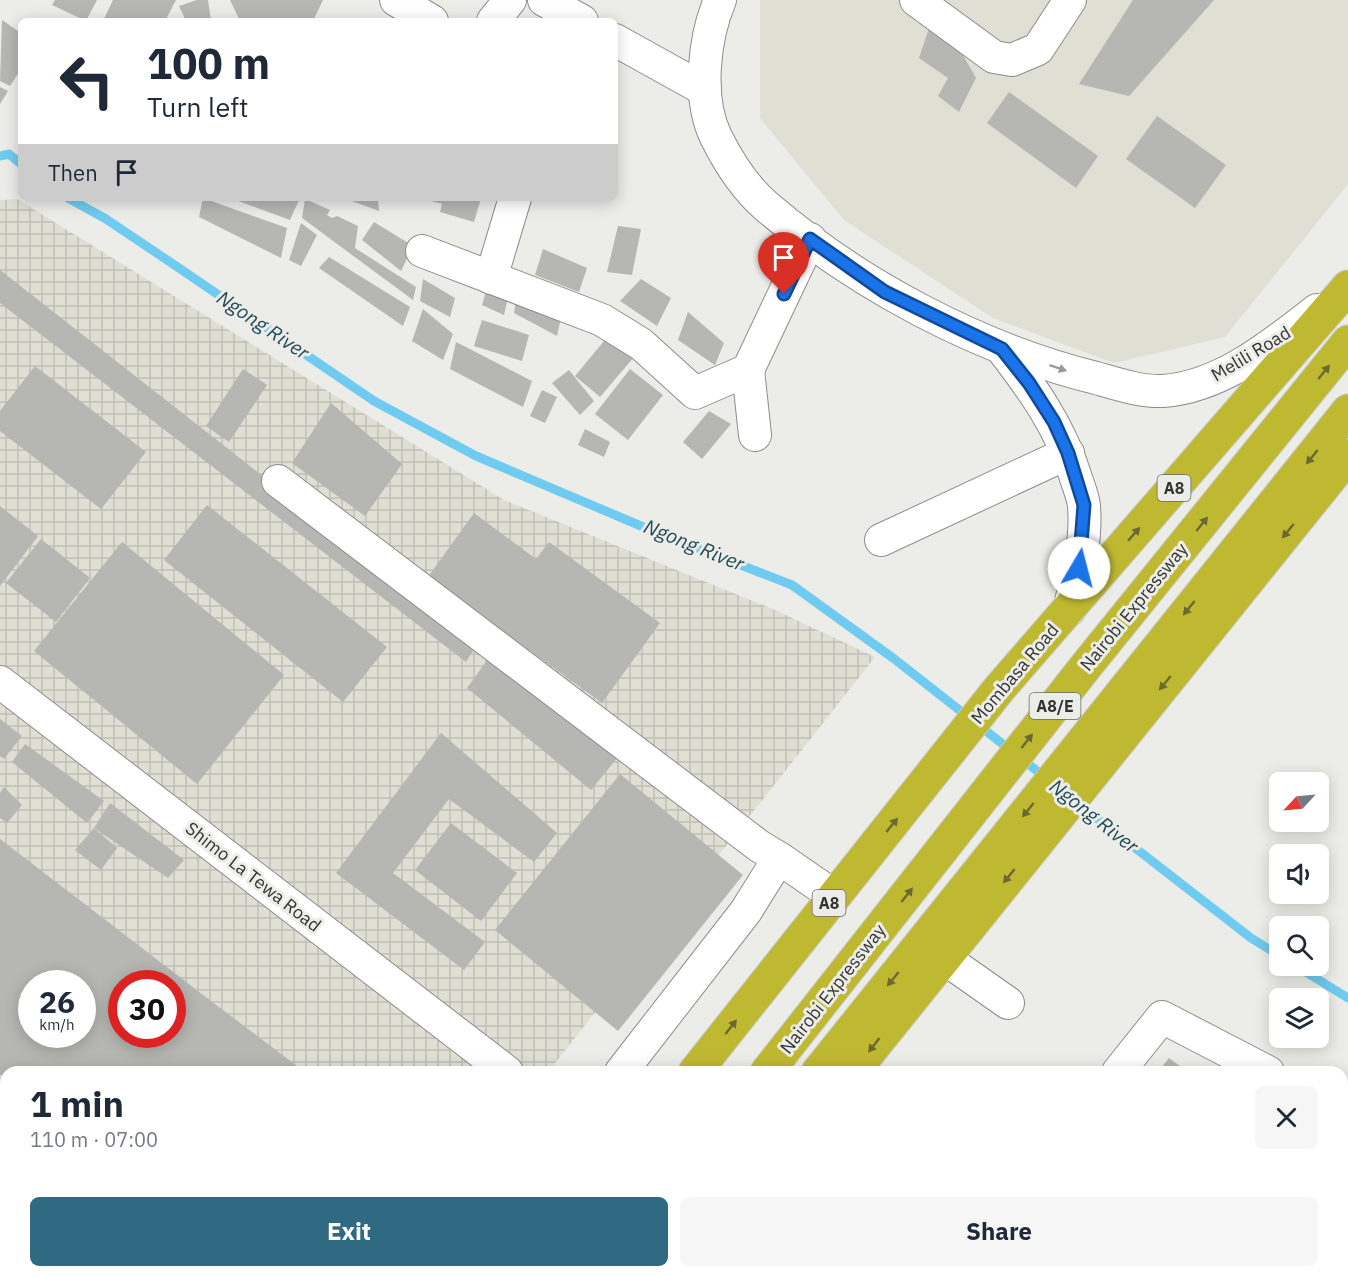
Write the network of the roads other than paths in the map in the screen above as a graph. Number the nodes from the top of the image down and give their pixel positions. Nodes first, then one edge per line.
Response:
1 (396, 0) edge
2 (510, 0) edge
3 (544, 0) edge
4 (720, 0) edge
5 (916, 0) edge
6 (1070, 0) edge
7 (427, 18) edge
8 (495, 18) edge
9 (577, 18) edge
10 (618, 42) edge
11 (705, 90) junction
12 (515, 201) edge
13 (810, 239) junction
14 (422, 251) dead end
15 (491, 278) junction
16 (1348, 286) edge
17 (1348, 342) edge
18 (1002, 349) junction
19 (748, 370) junction
20 (1348, 411) edge
21 (755, 435) dead end
22 (1068, 453) junction
23 (1344, 463) edge
24 (278, 481) dead end
25 (881, 540) dead end
26 (1069, 610) junction
27 (0, 682) edge
28 (779, 858) junction
29 (834, 896) junction
30 (944, 958) junction
31 (1008, 1003) dead end
32 (499, 1066) edge
33 (626, 1066) edge
34 (700, 1066) edge
35 (771, 1066) edge
36 (823, 1066) edge
37 (858, 1066) edge
38 (1123, 1066) edge
39 (1256, 1066) edge

1 - 7 street
2 - 8 street
3 - 9 street
4 - 11 street, Melili Road
5 - 6 street
10 - 11 street
11 - 13 street, Melili Road
12 - 15 street
13 - 18 street, Melili Road
13 - 19 street
14 - 15 street
15 - 19 street
18 -> 16 street, Melili Road
26 -> 16 highway, Mombasa Road / A8
35 -> 17 highway, Nairobi Expressway / A8/E
18 - 22 street, Melili Road
19 - 21 street
20 -> 36 highway, A8/E
22 - 25 street
22 - 26 street, Melili Road
23 -> 30 highway
24 - 28 street
29 -> 26 highway, Mombasa Road / A8
27 - 32 street, Shimo La Tewa Road
28 - 29 street
28 - 33 street
34 -> 29 highway, Mombasa Road / A8
30 - 31 street
30 -> 37 highway
38 - 39 street

